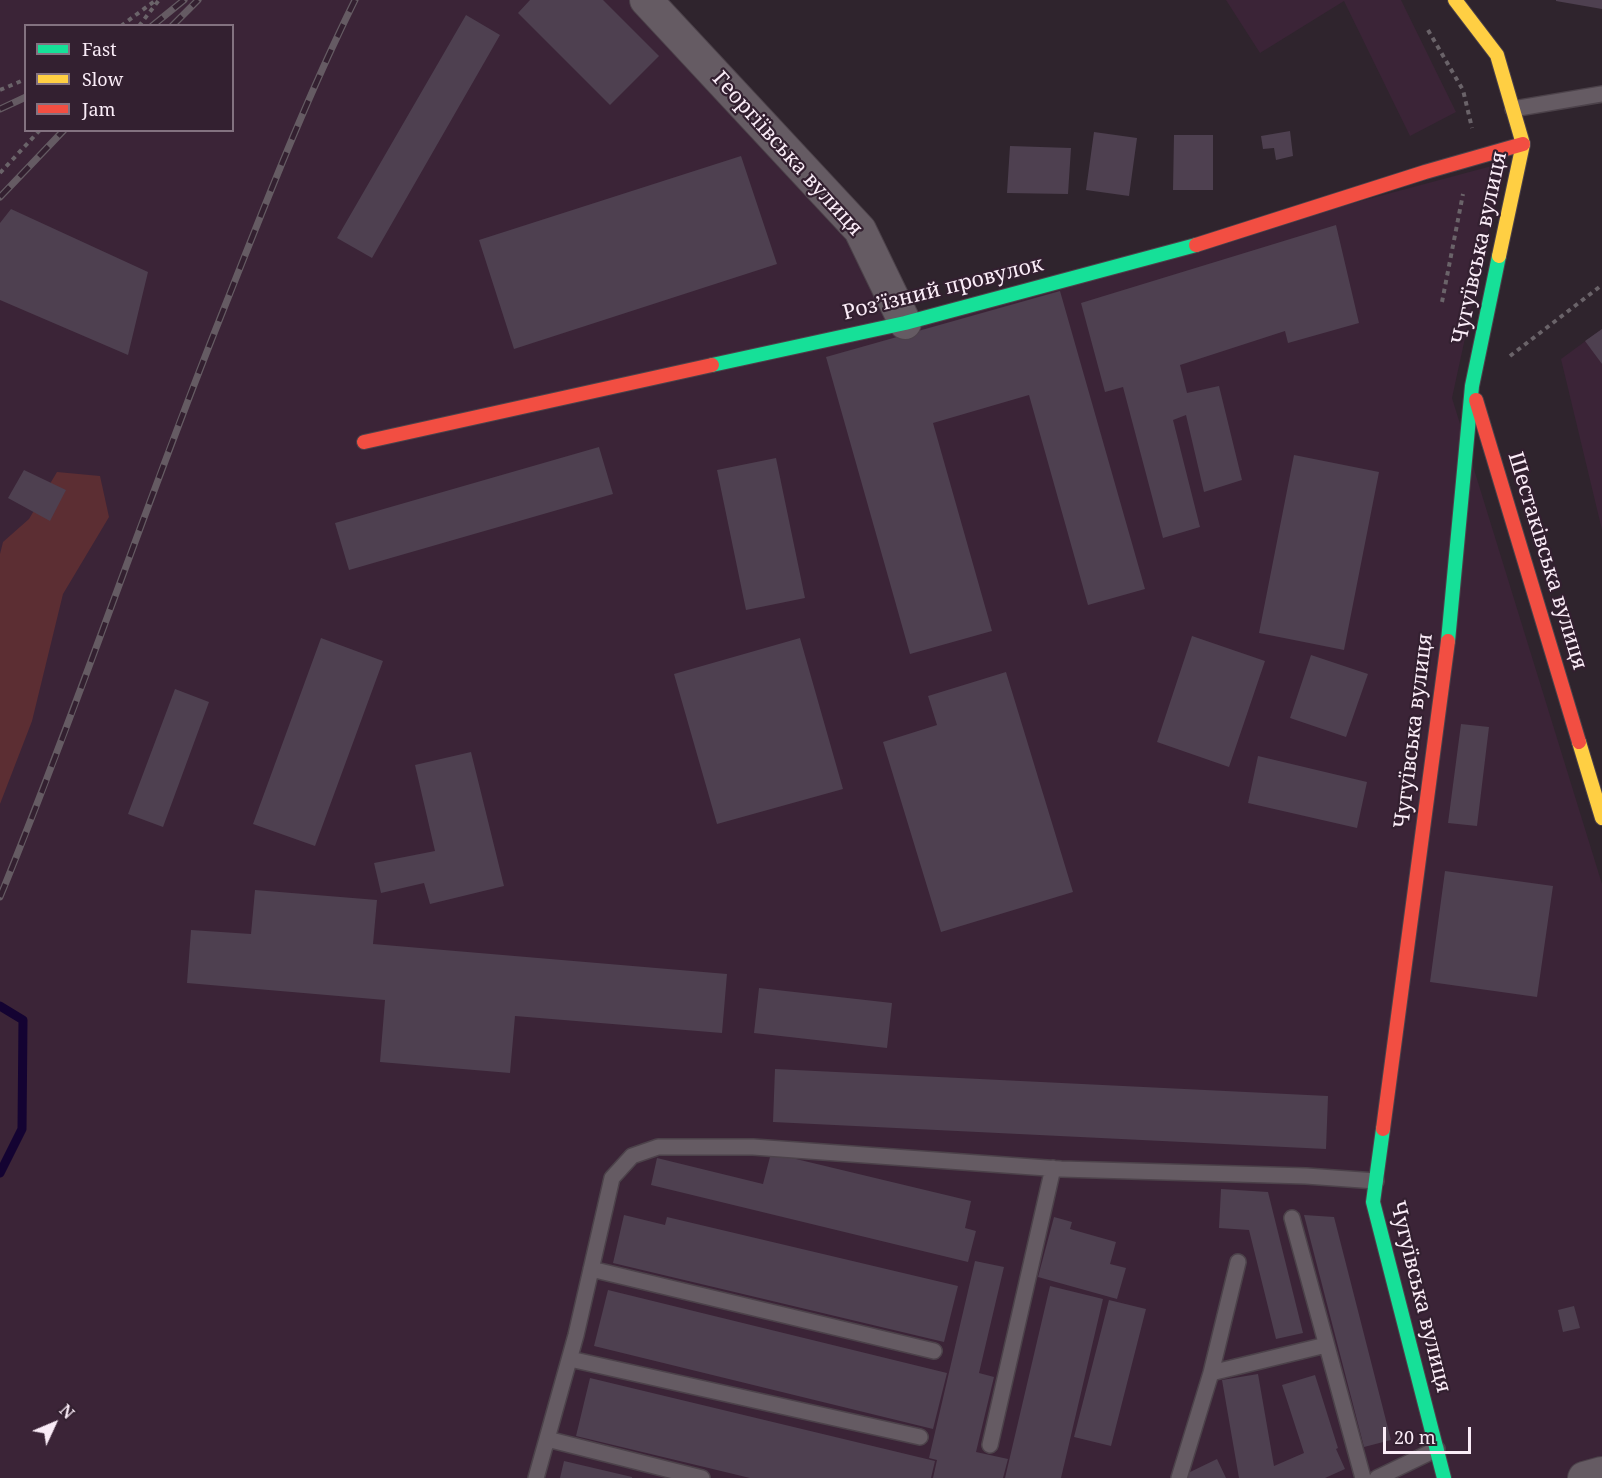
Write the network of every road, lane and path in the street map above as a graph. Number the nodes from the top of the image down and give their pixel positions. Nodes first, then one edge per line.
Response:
1 (158, 0) edge
2 (646, 0) edge
3 (1455, 0) edge
4 (124, 24) edge
5 (141, 24) edge
6 (24, 81) edge
7 (0, 90) edge
8 (1602, 94) edge
9 (1513, 109) junction
10 (38, 132) edge
11 (1523, 144) junction
12 (0, 172) edge
13 (1602, 285) edge
14 (905, 323) junction
15 (1509, 357) dead end
16 (1472, 386) junction
17 (364, 442) dead end
18 (1602, 818) edge
19 (1053, 1168) junction
20 (1376, 1181) junction
21 (1292, 1218) dead end
22 (1238, 1262) dead end
23 (591, 1269) junction
24 (1326, 1345) junction
25 (934, 1351) dead end
26 (570, 1359) junction
27 (1211, 1373) junction
28 (920, 1437) dead end
29 (547, 1439) junction
30 (990, 1445) dead end
31 (1437, 1449) junction
32 (1602, 1473) edge
33 (536, 1478) edge
34 (702, 1478) edge
35 (1179, 1478) edge
36 (1363, 1478) edge
37 (1377, 1478) edge
38 (1444, 1478) edge
39 (1584, 1478) edge

1 - 4 path
1 - 5 path
2 - 14 street, Георгіївська вулиця
3 - 9 street, Чугуївська вулиця
6 - 7 path
8 - 9 lane
9 - 11 street, Чугуївська вулиця
10 - 12 path
11 - 14 street, Роз’їзний провулок
11 - 16 street, Чугуївська вулиця
13 - 15 path
14 - 17 street, Роз’їзний провулок
16 - 18 street, Шестаківська вулиця
16 - 20 street, Чугуївська вулиця
19 - 20 lane
19 - 23 lane
19 - 30 lane
20 - 31 street, Чугуївська вулиця
21 - 24 lane
22 - 27 lane
23 - 25 lane
23 - 26 lane
24 - 27 lane
24 - 36 lane
26 - 28 lane
26 - 29 lane
27 - 35 lane
29 - 33 lane
29 - 34 lane
31 - 37 lane
31 - 38 street, Чугуївська вулиця
32 - 39 street

